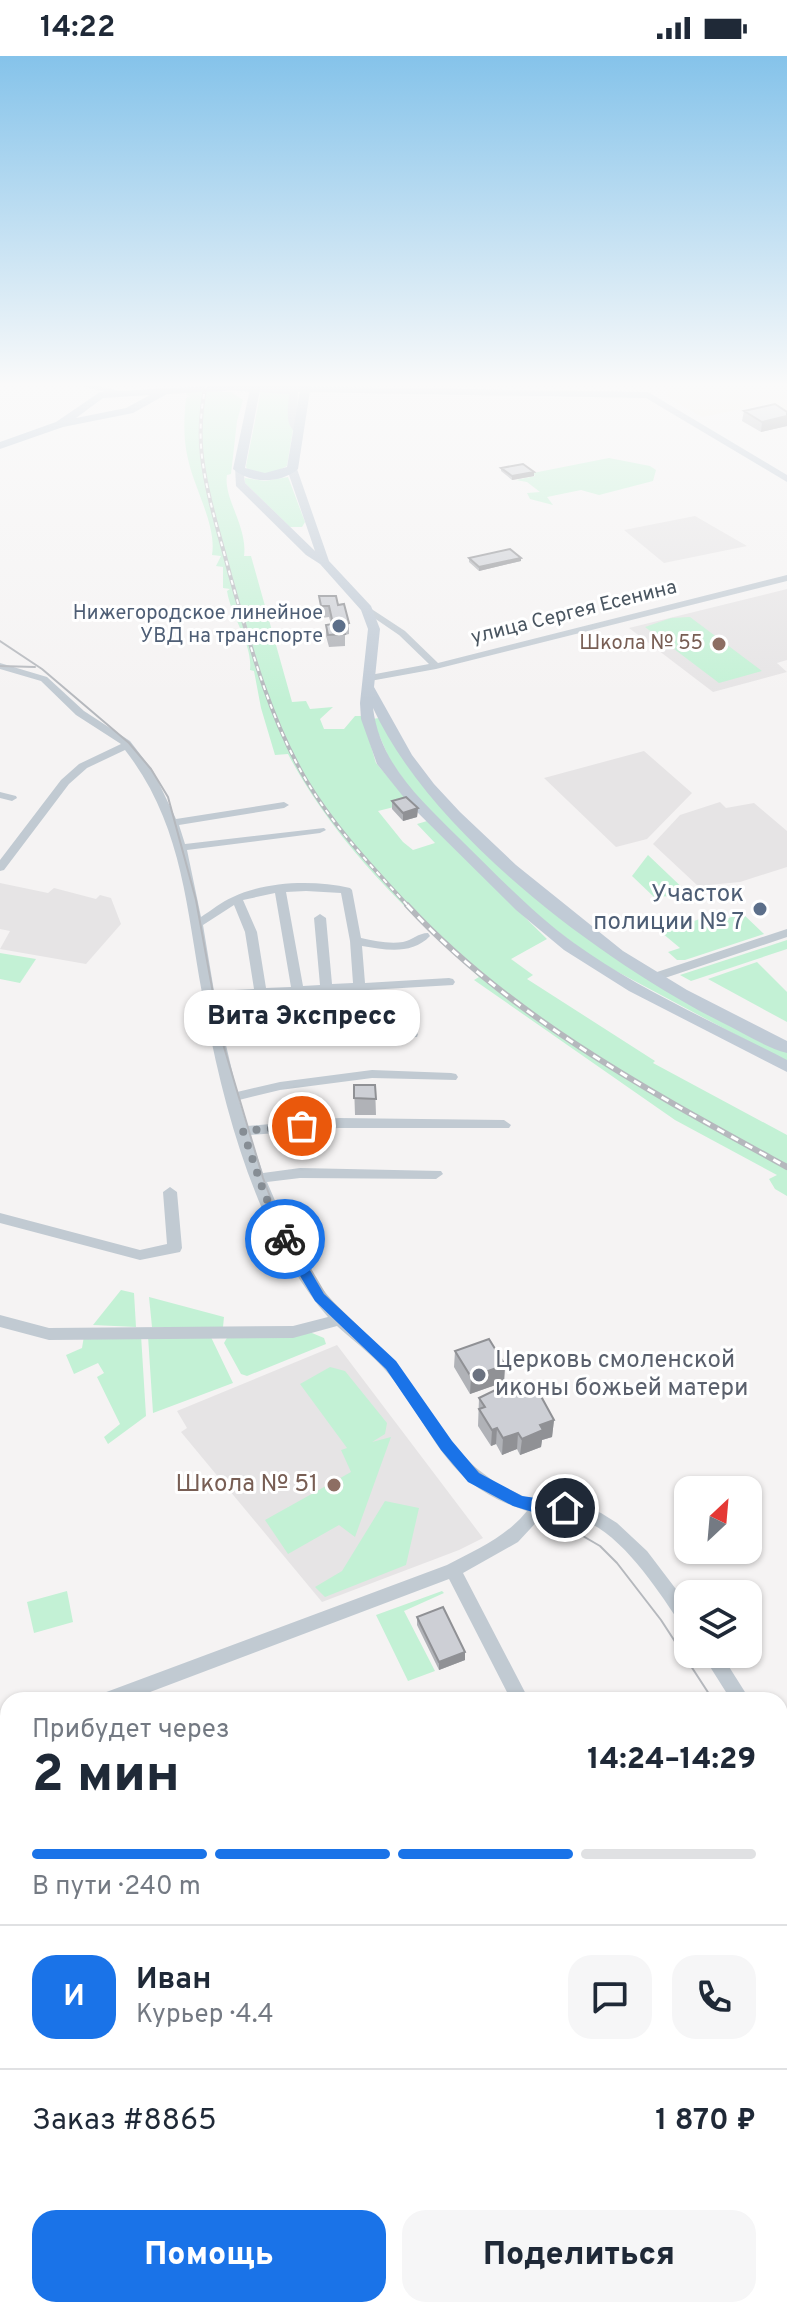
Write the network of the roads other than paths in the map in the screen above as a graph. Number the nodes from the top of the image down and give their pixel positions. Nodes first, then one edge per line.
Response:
1 (245, 490) edge
2 (299, 490) edge
3 (311, 527) junction
4 (286, 531) junction
5 (324, 562) junction
6 (787, 578) edge
7 (367, 609) junction
8 (436, 666) junction
9 (0, 669) edge
10 (370, 683) junction
11 (375, 717) junction
12 (126, 744) junction
13 (284, 805) dead end
14 (172, 823) junction
15 (320, 830) dead end
16 (179, 848) junction
17 (0, 868) edge
18 (280, 889) junction
19 (237, 899) junction
20 (320, 918) dead end
21 (196, 923) junction
22 (787, 933) edge
23 (424, 936) dead end
24 (356, 941) junction
25 (652, 978) junction
26 (449, 982) dead end
27 (359, 987) junction
28 (326, 989) junction
29 (298, 991) junction
30 (259, 993) junction
31 (208, 995) junction
32 (412, 1034) dead end
33 (787, 1048) edge
34 (787, 1067) edge
35 (451, 1077) dead end
36 (233, 1097) junction
37 (504, 1125) dead end
38 (243, 1131) junction
39 (436, 1174) dead end
40 (259, 1178) junction
41 (170, 1192) dead end
42 (0, 1218) edge
43 (340, 1320) junction
44 (0, 1321) edge
45 (539, 1507) junction
46 (453, 1570) junction
47 (674, 1600) edge
48 (720, 1668) edge
49 (128, 1692) edge
50 (516, 1692) edge
51 (736, 1692) edge

1 - 4 main road
2 - 3 main road
3 - 4 main road
3 - 5 main road
4 - 5 main road
5 - 7 main road
6 - 8 street, улица Сергея Есенина
7 - 8 street
7 - 10 main road
8 - 10 street, улица Сергея Есенина
9 - 12 street
10 - 11 main road
11 - 25 main road
11 - 34 main road
12 - 14 street
12 - 17 street
13 - 14 street
14 - 16 street
15 - 16 street
16 - 21 street
18 - 19 street
18 - 24 street
18 - 29 street
19 - 21 street
19 - 30 street
20 - 28 street
21 - 31 street
22 - 25 street
23 - 24 street
24 - 27 street
25 - 33 main road
26 - 27 street
27 - 28 street
28 - 29 street
29 - 30 street
30 - 31 street
30 - 32 street
31 - 36 street
35 - 36 street
36 - 38 street
37 - 38 street
38 - 40 street
39 - 40 street
40 - 43 street
41 - 42 street
43 - 44 street
43 - 45 street
45 - 46 street
45 - 47 street
46 - 49 street
46 - 50 street
48 - 51 street

